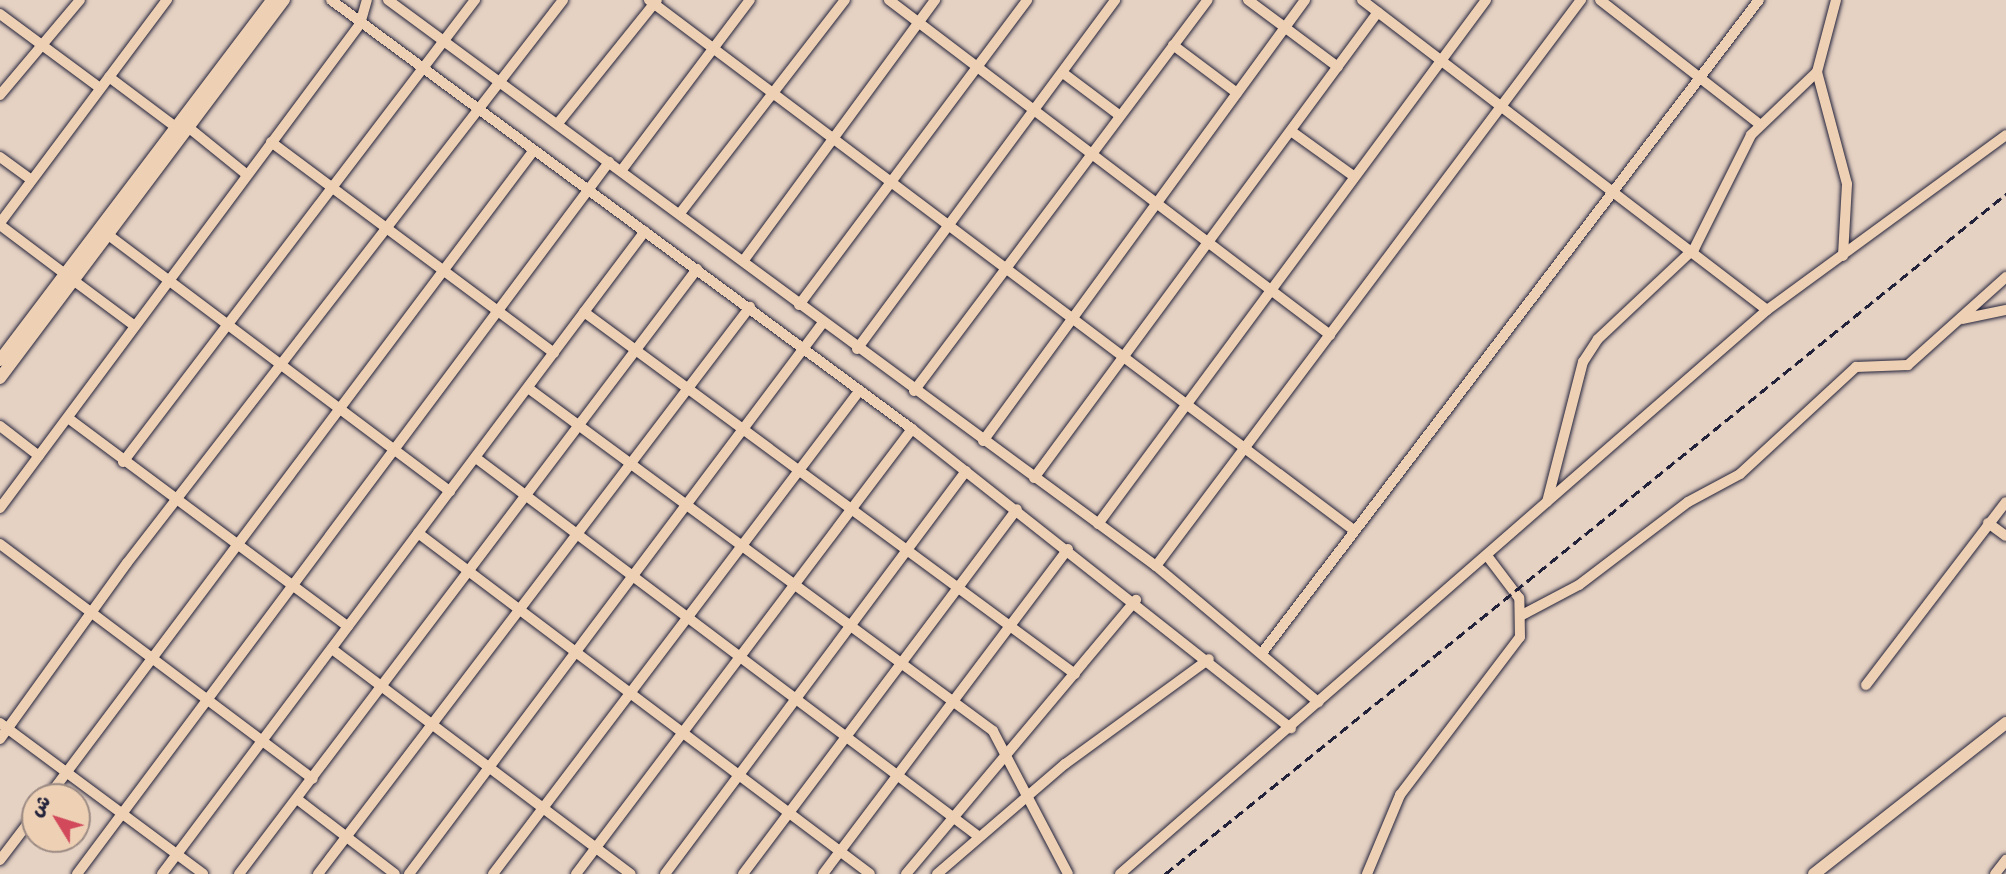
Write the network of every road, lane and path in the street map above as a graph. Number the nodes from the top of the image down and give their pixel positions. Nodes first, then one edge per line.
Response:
1 (80, 0) edge
2 (167, 0) edge
3 (272, 0) edge
4 (284, 0) edge
5 (331, 0) edge
6 (367, 0) edge
7 (388, 0) edge
8 (475, 0) edge
9 (563, 0) edge
10 (750, 0) edge
11 (845, 0) edge
12 (889, 0) edge
13 (934, 0) edge
14 (1027, 0) edge
15 (1115, 0) edge
16 (1208, 0) edge
17 (1248, 0) edge
18 (1305, 0) edge
19 (1362, 0) edge
20 (1486, 0) edge
21 (1581, 0) edge
22 (1600, 0) edge
23 (1759, 0) edge
24 (1836, 0) edge
25 (654, 1) edge
26 (1378, 12) junction
27 (0, 14) edge
28 (918, 22) junction
29 (360, 24) junction
30 (1284, 27) junction
31 (445, 40) junction
32 (1173, 45) junction
33 (43, 47) junction
34 (713, 50) junction
35 (1441, 59) junction
36 (978, 67) junction
37 (1338, 67) junction
38 (421, 68) junction
39 (1816, 72) junction
40 (1063, 73) junction
41 (110, 76) junction
42 (1703, 77) junction
43 (505, 81) junction
44 (100, 88) junction
45 (773, 93) junction
46 (1237, 93) junction
47 (0, 95) edge
48 (1502, 104) junction
49 (1035, 110) junction
50 (478, 114) junction
51 (1119, 116) junction
52 (559, 121) junction
53 (1759, 124) junction
54 (182, 127) junction
55 (1291, 131) junction
56 (2006, 135) edge
57 (833, 139) junction
58 (271, 142) junction
59 (534, 150) junction
60 (1091, 154) junction
61 (0, 157) edge
62 (609, 162) junction
63 (621, 171) junction
64 (246, 174) junction
65 (1352, 175) junction
66 (32, 180) junction
67 (890, 182) junction
68 (331, 188) junction
69 (591, 191) junction
70 (1617, 191) junction
71 (1157, 204) junction
72 (681, 212) junction
73 (0, 224) edge
74 (947, 227) junction
75 (387, 229) junction
76 (645, 232) junction
77 (107, 234) junction
78 (1209, 243) junction
79 (1694, 249) junction
80 (1843, 256) junction
81 (744, 260) junction
82 (697, 269) junction
83 (444, 270) junction
84 (1007, 271) junction
85 (69, 277) junction
86 (2006, 277) edge
87 (168, 281) junction
88 (1268, 289) junction
89 (799, 305) junction
90 (750, 307) junction
91 (1767, 310) junction
92 (2006, 310) edge
93 (584, 312) junction
94 (500, 313) junction
95 (1071, 319) junction
96 (1962, 319) junction
97 (822, 324) junction
98 (227, 325) junction
99 (135, 326) junction
100 (1331, 335) junction
101 (803, 348) junction
102 (857, 349) junction
103 (636, 351) junction
104 (554, 353) junction
105 (1125, 359) junction
106 (0, 360) edge
107 (281, 366) junction
108 (0, 377) edge
109 (528, 388) junction
110 (689, 388) junction
111 (860, 390) junction
112 (914, 391) junction
113 (1187, 405) junction
114 (340, 412) junction
115 (68, 418) junction
116 (580, 425) junction
117 (742, 425) junction
118 (0, 426) edge
119 (912, 429) junction
120 (983, 441) junction
121 (396, 450) junction
122 (1245, 451) junction
123 (39, 456) junction
124 (476, 458) junction
125 (122, 462) junction
126 (633, 463) junction
127 (799, 468) junction
128 (966, 471) junction
129 (1034, 478) junction
130 (450, 492) junction
131 (527, 495) junction
132 (687, 502) junction
133 (1547, 502) junction
134 (2006, 502) edge
135 (176, 503) junction
136 (0, 508) edge
137 (853, 509) junction
138 (1017, 509) junction
139 (1988, 523) junction
140 (1098, 524) junction
141 (1354, 531) junction
142 (418, 534) junction
143 (579, 534) junction
144 (2006, 537) edge
145 (742, 543) junction
146 (0, 544) edge
147 (237, 547) junction
148 (908, 548) junction
149 (1068, 549) junction
150 (1488, 557) junction
151 (1156, 566) junction
152 (469, 572) junction
153 (632, 575) junction
154 (796, 583) junction
155 (957, 587) junction
156 (294, 589) junction
157 (1136, 600) junction
158 (522, 610) junction
159 (93, 615) junction
160 (1522, 615) junction
161 (687, 617) junction
162 (851, 626) junction
163 (1011, 626) junction
164 (348, 627) junction
165 (332, 649) junction
166 (574, 649) junction
167 (1262, 653) junction
168 (740, 656) junction
169 (151, 659) junction
170 (1209, 659) junction
171 (901, 663) junction
172 (1075, 674) junction
173 (1866, 685) dead end
174 (383, 688) junction
175 (631, 692) junction
176 (795, 698) junction
177 (205, 700) junction
178 (954, 702) junction
179 (1318, 702) junction
180 (2006, 723) edge
181 (4, 726) edge
182 (434, 727) junction
183 (1291, 728) junction
184 (683, 731) junction
185 (846, 737) junction
186 (0, 738) edge
187 (262, 741) junction
188 (1006, 755) junction
189 (486, 767) junction
190 (66, 773) junction
191 (739, 775) junction
192 (898, 776) junction
193 (313, 779) junction
194 (58, 783) edge
195 (1025, 797) junction
196 (297, 799) junction
197 (543, 809) junction
198 (789, 813) junction
199 (122, 814) junction
200 (954, 818) junction
201 (21, 832) edge
202 (978, 836) junction
203 (346, 837) junction
204 (595, 848) junction
205 (841, 851) junction
206 (176, 854) junction
207 (0, 860) edge
208 (2006, 860) edge
209 (77, 874) edge
210 (162, 874) edge
211 (204, 874) edge
212 (239, 874) edge
213 (318, 874) edge
214 (394, 874) edge
215 (409, 874) edge
216 (493, 874) edge
217 (576, 874) edge
218 (631, 874) edge
219 (664, 874) edge
220 (743, 874) edge
221 (823, 874) edge
222 (870, 874) edge
223 (906, 874) edge
224 (937, 874) edge
225 (1068, 874) edge
226 (1120, 874) edge
227 (1367, 874) edge
228 (1814, 874) edge
229 (1995, 874) edge

1 - 33 street
2 - 41 street
3 - 54 street
4 - 54 street
5 - 29 street
6 - 29 street
7 - 31 street
8 - 31 street
9 - 43 street
10 - 34 street
11 - 45 street
12 - 28 street
13 - 28 street
14 - 36 street
15 - 40 street
16 - 32 street
17 - 30 street
18 - 30 street
19 - 26 street
20 - 35 street
21 - 48 street
22 - 42 street
23 - 42 street
24 - 39 street
25 - 34 street
25 - 52 street
26 - 35 street
26 - 37 street
27 - 33 street
28 - 36 street
28 - 57 street
29 - 38 street
29 - 58 street
30 - 37 street
30 - 46 street
31 - 38 street
31 - 43 street
32 - 46 street
32 - 51 street
33 - 44 street
33 - 47 street
34 - 45 street
34 - 63 street
35 - 48 street
35 - 65 street
36 - 49 street
36 - 67 street
37 - 55 street
38 - 50 street
38 - 68 street
39 - 53 street
39 - 80 street
40 - 49 street
40 - 51 street
41 - 44 street
41 - 54 street
42 - 53 street
42 - 70 street
43 - 50 street
43 - 52 street
44 - 66 street
45 - 57 street
45 - 72 street
46 - 71 street
48 - 70 street
48 - 100 street
49 - 60 street
49 - 74 street
50 - 59 street
50 - 75 street
51 - 60 street
52 - 62 street
53 - 79 street
54 - 64 street
54 - 77 street
54 - 85 street
55 - 65 street
55 - 78 street
56 - 80 street
57 - 67 street
57 - 81 street
58 - 64 street
58 - 68 street
59 - 69 street
59 - 83 street
60 - 71 street
60 - 84 street
61 - 66 street
62 - 63 street
62 - 69 street
63 - 72 street
64 - 87 street
65 - 88 street
66 - 73 street
67 - 74 street
67 - 89 street
68 - 75 street
68 - 98 street
69 - 76 street
69 - 94 street
70 - 79 street
70 - 141 street
71 - 78 street
71 - 95 street
72 - 81 street
73 - 85 street
74 - 84 street
74 - 102 street
75 - 83 street
75 - 107 street
76 - 82 street
76 - 93 street
77 - 85 street
77 - 87 street
78 - 88 street
78 - 105 street
79 - 91 street
79 - 133 street
80 - 91 street
81 - 89 street
82 - 90 street
82 - 103 street
83 - 94 street
83 - 114 street
84 - 95 street
84 - 112 street
85 - 99 street
85 - 106 street
85 - 108 street
86 - 96 street
87 - 98 street
87 - 99 street
88 - 100 street
88 - 113 street
89 - 97 street
90 - 101 street
90 - 110 street
91 - 133 street
92 - 96 street
93 - 103 street
93 - 104 street
94 - 104 street
94 - 121 street
95 - 105 street
95 - 120 street
96 - 160 street
97 - 101 street
97 - 102 street
98 - 107 street
98 - 125 street
99 - 115 street
100 - 122 street
101 - 111 street
101 - 117 street
102 - 112 street
103 - 110 street
103 - 116 street
104 - 109 street
105 - 113 street
105 - 129 street
107 - 114 street
107 - 135 street
109 - 116 street
109 - 124 street
110 - 117 street
110 - 126 street
111 - 119 street
111 - 127 street
112 - 120 street
113 - 122 street
113 - 140 street
114 - 121 street
114 - 147 street
115 - 123 street
115 - 125 street
116 - 126 street
116 - 131 street
117 - 127 street
117 - 132 street
118 - 123 street
119 - 128 street
119 - 137 street
120 - 129 street
121 - 130 street
121 - 156 street
122 - 141 street
122 - 151 street
123 - 136 street
124 - 130 street
124 - 131 street
125 - 135 street
126 - 132 street
126 - 143 street
127 - 137 street
127 - 145 street
128 - 138 street
128 - 148 street
129 - 140 street
130 - 142 street
131 - 143 street
131 - 152 street
132 - 145 street
132 - 153 street
133 - 150 street
134 - 139 street
135 - 147 street
135 - 159 street
137 - 148 street
137 - 154 street
138 - 149 street
138 - 155 street
139 - 144 street
139 - 173 street
140 - 151 street
141 - 167 street
142 - 152 street
142 - 164 street
143 - 153 street
143 - 158 street
145 - 154 street
145 - 161 street
146 - 159 street
147 - 156 street
147 - 169 street
148 - 155 street
148 - 162 street
149 - 157 street
149 - 163 street
150 - 160 street
150 - 179 street
151 - 167 street
152 - 158 street
152 - 174 street
153 - 161 street
153 - 166 street
154 - 162 street
154 - 168 street
155 - 163 street
155 - 171 street
156 - 164 street
156 - 177 street
157 - 170 street
157 - 172 street
158 - 166 street
158 - 182 street
159 - 169 street
159 - 181 street
160 - 227 street
161 - 168 street
161 - 175 street
162 - 171 street
162 - 176 street
163 - 172 street
163 - 178 street
164 - 165 street
165 - 174 street
165 - 187 street
166 - 175 street
166 - 189 street
167 - 179 street
168 - 176 street
168 - 184 street
169 - 177 street
169 - 190 street
170 - 183 street
170 - 195 street
171 - 178 street
171 - 185 street
172 - 188 street
174 - 182 street
174 - 193 street
175 - 184 street
175 - 197 street
176 - 185 street
176 - 191 street
177 - 187 street
177 - 199 street
178 - 188 street
178 - 192 street
179 - 183 street
180 - 228 street
181 - 186 street
181 - 190 street
182 - 189 street
182 - 203 street
183 - 226 street
184 - 191 street
184 - 204 street
185 - 192 street
185 - 198 street
187 - 193 street
187 - 206 street
188 - 195 street
188 - 200 street
189 - 197 street
189 - 215 street
190 - 194 street
190 - 199 street
191 - 198 street
191 - 219 street
192 - 200 street
192 - 205 street
193 - 196 street
195 - 202 street
195 - 225 street
196 - 203 street
196 - 212 street
197 - 204 street
197 - 216 street
198 - 205 street
198 - 220 street
199 - 206 street
199 - 209 street
200 - 202 street
200 - 223 street
201 - 207 street
202 - 224 street
203 - 213 street
203 - 214 street
204 - 217 street
204 - 218 street
205 - 221 street
205 - 222 street
206 - 210 street
206 - 211 street
208 - 229 street

